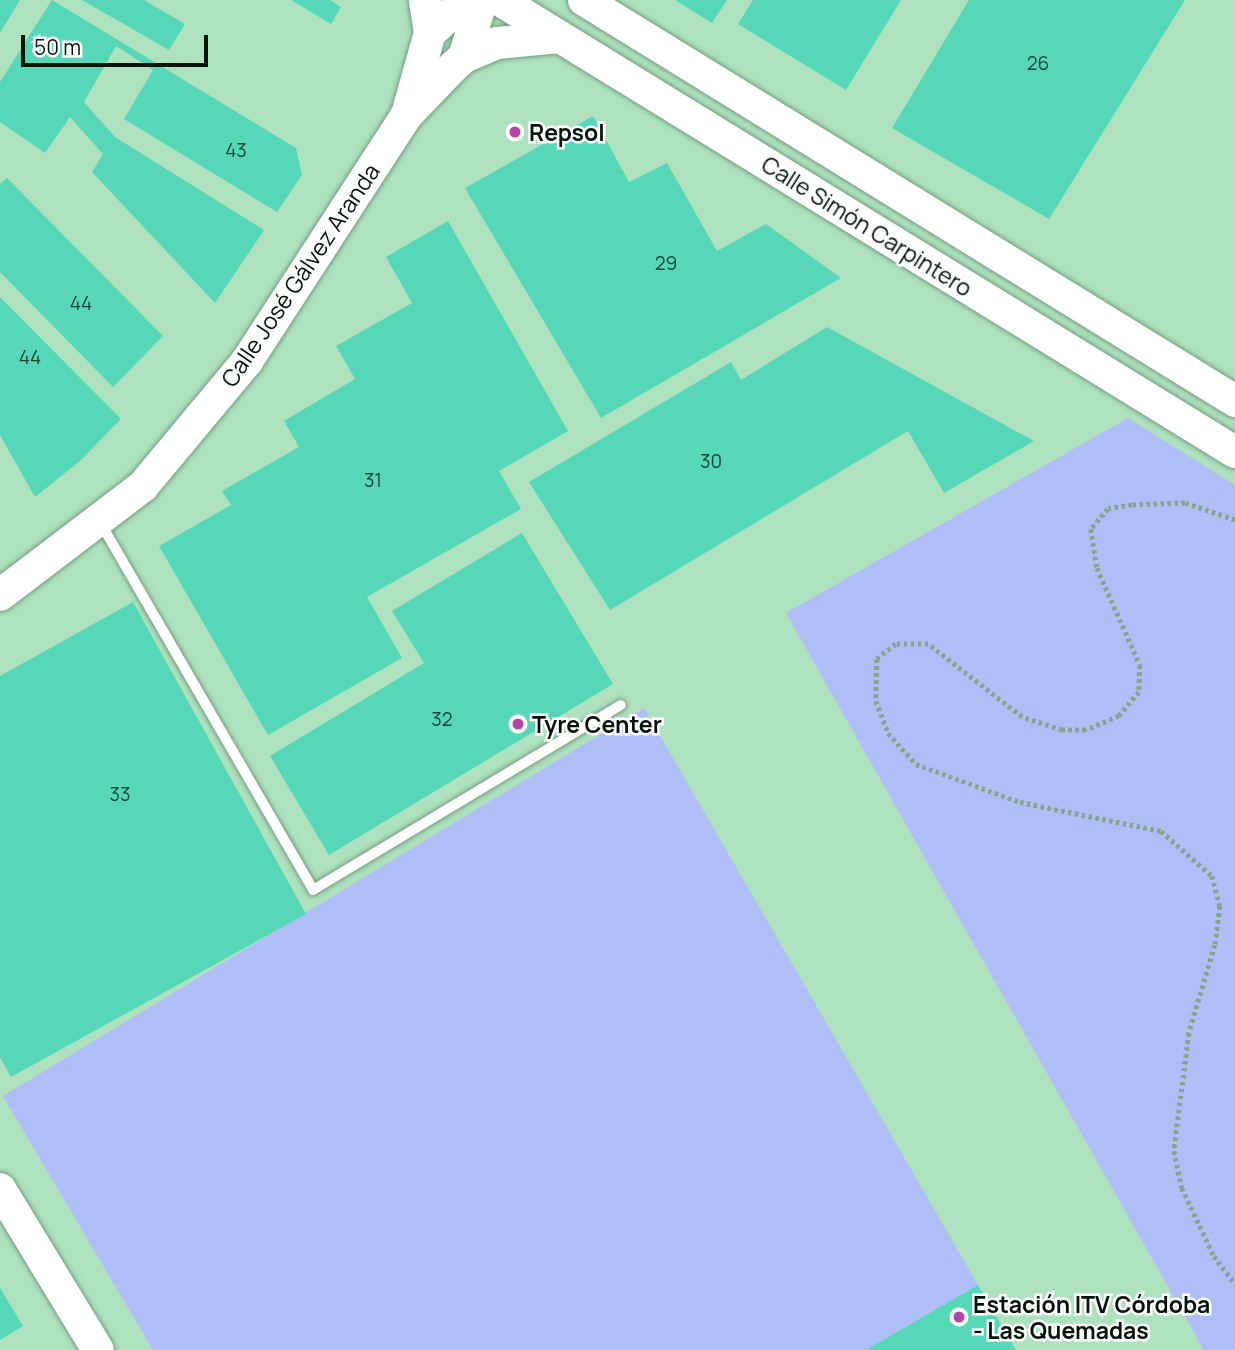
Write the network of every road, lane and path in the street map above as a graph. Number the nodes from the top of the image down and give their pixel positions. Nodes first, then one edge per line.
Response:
1 (425, 0) edge
2 (466, 0) edge
3 (482, 0) edge
4 (500, 0) edge
5 (583, 0) edge
6 (430, 33) junction
7 (560, 37) junction
8 (464, 57) junction
9 (406, 116) junction
10 (1235, 401) edge
11 (1235, 452) edge
12 (99, 520) junction
13 (1235, 520) edge
14 (0, 595) edge
15 (621, 705) dead end
16 (0, 1189) edge
17 (1235, 1284) edge
18 (98, 1350) edge

1 - 6 street, Calle José Gálvez Aranda
2 - 6 street
3 - 8 street
4 - 7 street, Calle Simón Carpintero
5 - 10 street, Calle Simón Carpintero
6 - 9 street, Calle José Gálvez Aranda
7 - 8 street, Calle José Gálvez Aranda
7 - 11 street, Calle Simón Carpintero
8 - 9 street, Calle José Gálvez Aranda
9 - 12 street, Calle José Gálvez Aranda
12 - 14 street, Calle José Gálvez Aranda
12 - 15 lane
13 - 17 path
16 - 18 street

